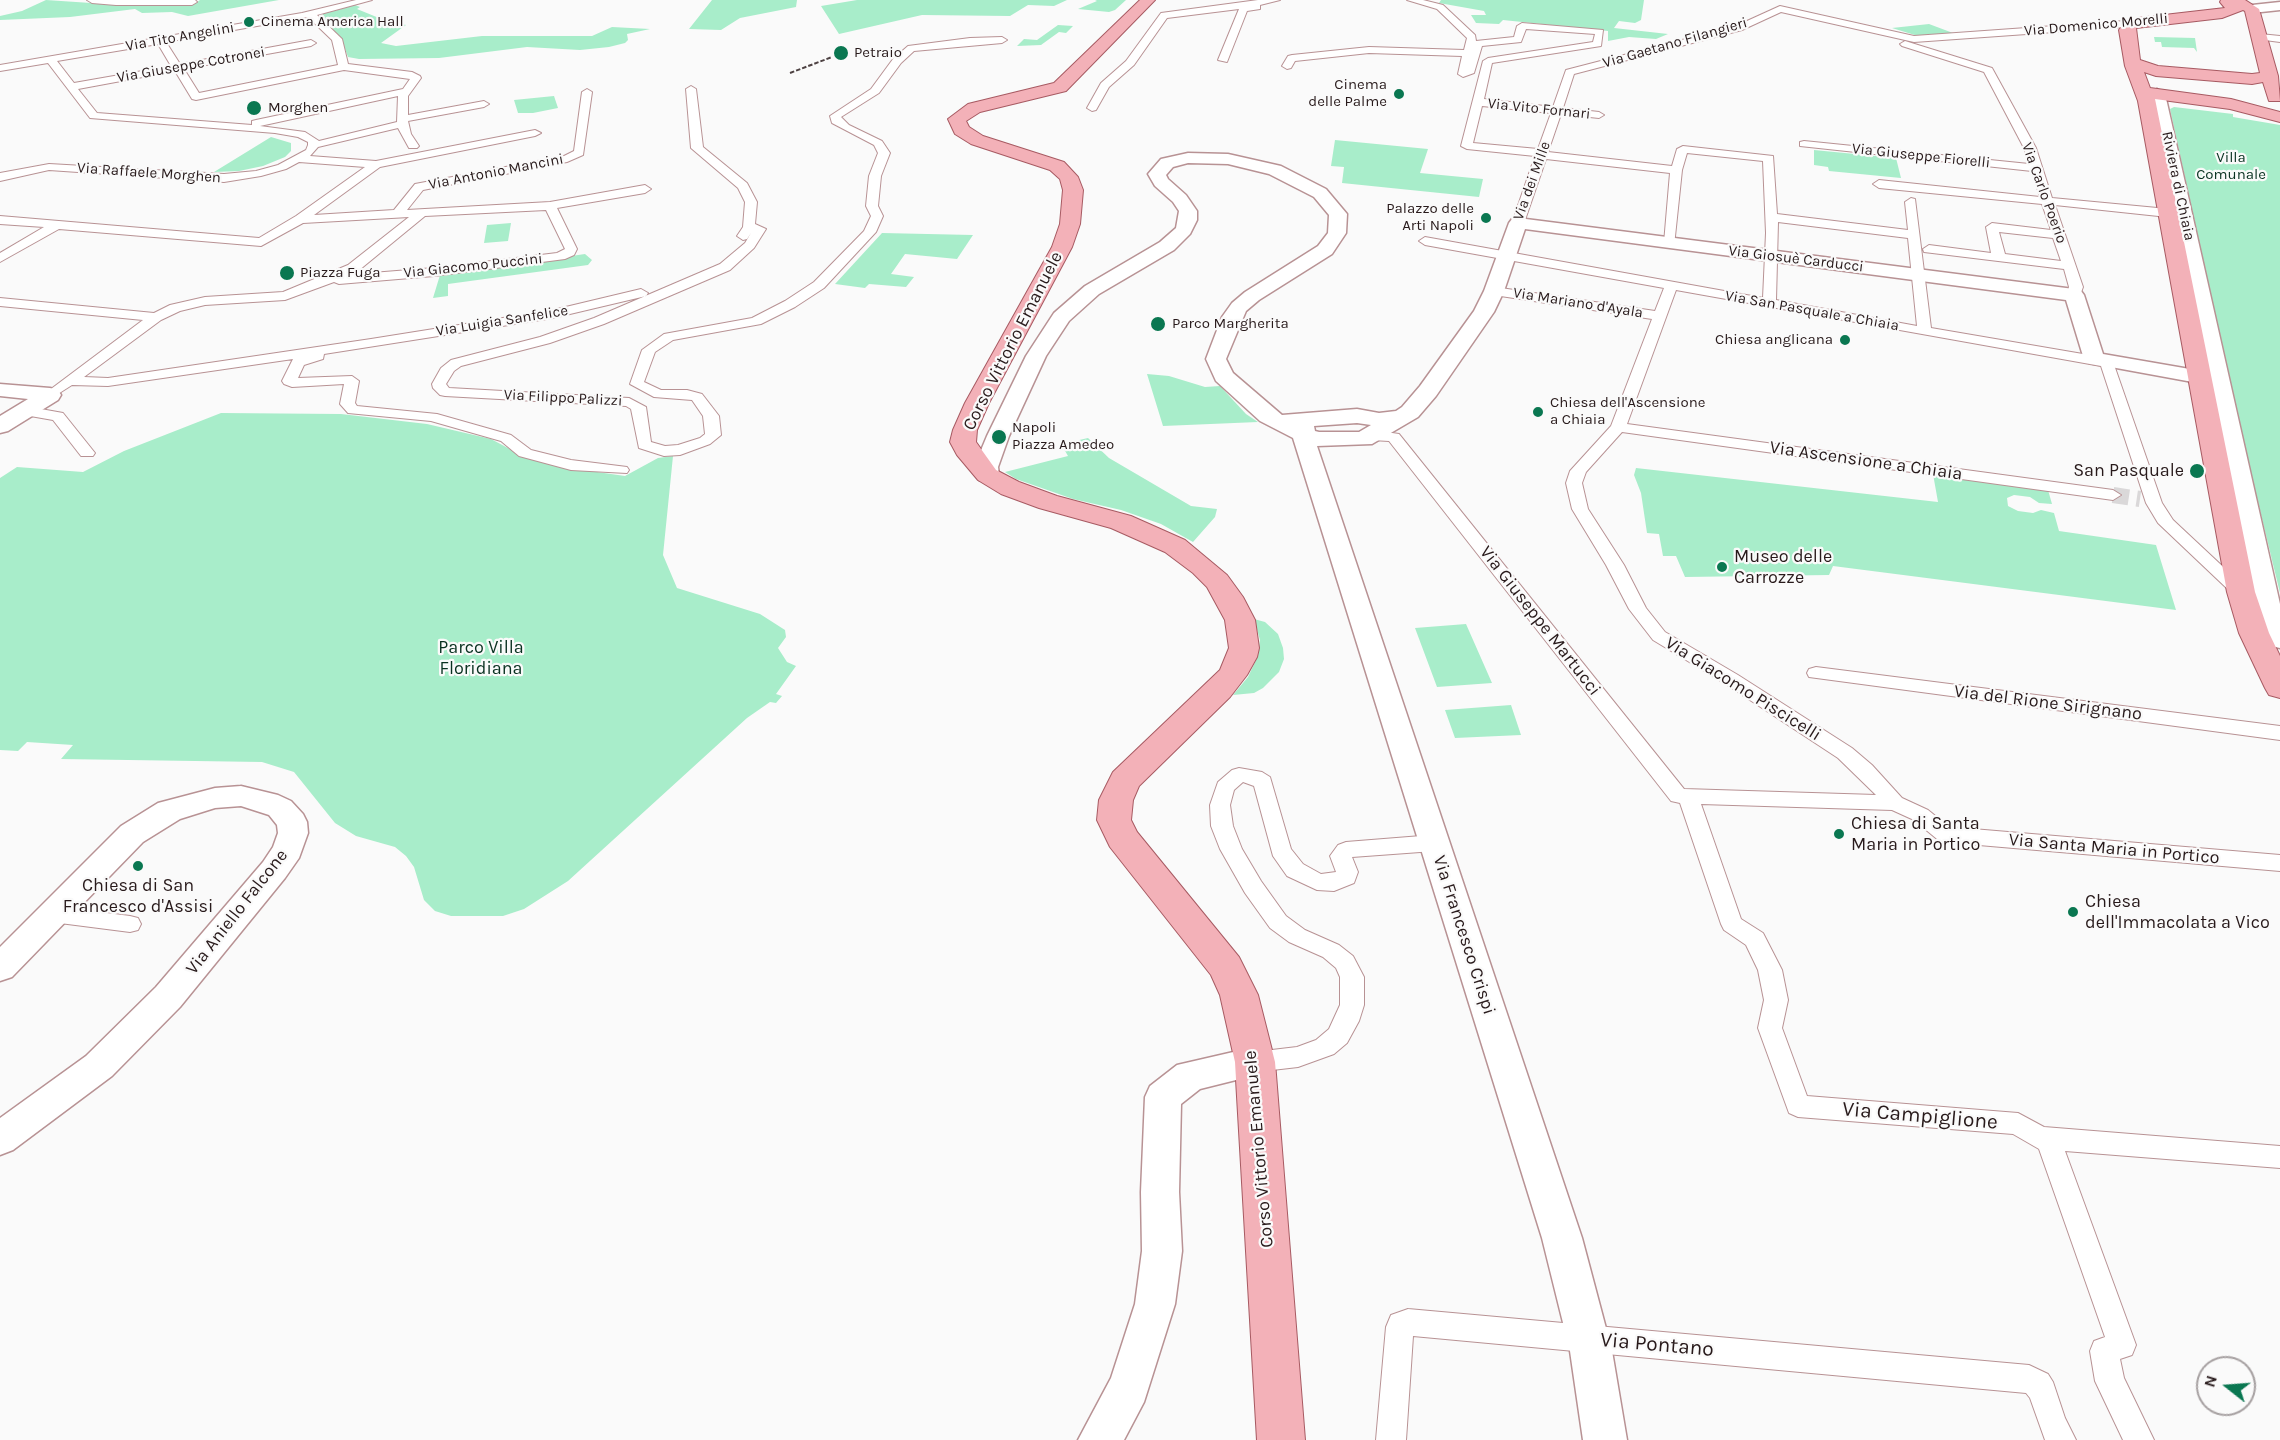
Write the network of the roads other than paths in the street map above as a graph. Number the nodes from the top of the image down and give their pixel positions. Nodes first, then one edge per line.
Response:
1 (92, 0) edge
2 (367, 0) edge
3 (1148, 0) edge
4 (1275, 0) edge
5 (1412, 0) edge
6 (192, 2) dead end
7 (1242, 5) edge
8 (2228, 5) edge
9 (2280, 6) edge
10 (2252, 9) junction
11 (310, 14) junction
12 (2139, 22) junction
13 (1885, 35) junction
14 (2259, 36) junction
15 (2280, 39) edge
16 (160, 40) junction
17 (1002, 40) dead end
18 (312, 43) dead end
19 (1467, 53) junction
20 (50, 59) junction
21 (1223, 60) dead end
22 (2133, 63) junction
23 (1287, 66) dead end
24 (344, 67) junction
25 (0, 68) edge
26 (178, 68) junction
27 (1570, 72) joint
28 (2179, 72) junction
29 (2270, 76) junction
30 (2236, 77) junction
31 (71, 87) junction
32 (691, 89) dead end
33 (407, 91) junction
34 (587, 92) dead end
35 (2154, 93) junction
36 (1479, 102) junction
37 (484, 104) dead end
38 (1092, 108) dead end
39 (2272, 109) edge
40 (1556, 111) junction
41 (1599, 116) dead end
42 (402, 122) junction
43 (236, 127) junction
44 (535, 133) dead end
45 (1804, 144) dead end
46 (314, 145) junction
47 (412, 146) dead end
48 (1541, 154) junction
49 (299, 159) junction
50 (376, 164) junction
51 (2038, 168) junction
52 (1676, 170) junction
53 (0, 177) edge
54 (1879, 184) dead end
55 (645, 189) dead end
56 (2049, 201) junction
57 (1911, 202) dead end
58 (550, 206) junction
59 (423, 212) junction
60 (398, 213) junction
61 (2168, 213) junction
62 (1771, 217) junction
63 (300, 219) junction
64 (0, 220) edge
65 (1518, 223) junction
66 (56, 226) junction
67 (749, 227) junction
68 (1915, 235) junction
69 (2060, 235) junction
70 (1425, 241) dead end
71 (1670, 243) junction
72 (1929, 249) dead end
73 (1506, 256) junction
74 (1771, 256) junction
75 (0, 258) edge
76 (1999, 258) junction
77 (2070, 266) junction
78 (1919, 275) junction
79 (324, 281) junction
80 (1671, 286) junction
81 (1494, 291) junction
82 (2074, 295) junction
83 (0, 302) edge
84 (1769, 303) junction
85 (1662, 316) junction
86 (156, 317) junction
87 (1924, 332) junction
88 (371, 343) junction
89 (2106, 362) junction
90 (72, 381) junction
91 (2208, 384) junction
92 (0, 390) edge
93 (50, 395) junction
94 (24, 411) junction
95 (0, 426) edge
96 (1368, 426) junction
97 (1308, 427) junction
98 (1618, 428) junction
99 (963, 436) junction
100 (997, 439) junction
101 (87, 453) dead end
102 (621, 470) dead end
103 (987, 475) junction
104 (2113, 495) tunnel mouth
105 (2241, 592) junction
106 (2280, 640) edge
107 (1816, 673) dead end
108 (2280, 688) edge
109 (2280, 733) edge
110 (1688, 796) junction
111 (1895, 803) junction
112 (1949, 835) joint
113 (1434, 843) junction
114 (2280, 863) edge
115 (52, 915) junction
116 (130, 924) dead end
117 (0, 968) edge
118 (1255, 1062) junction
119 (2044, 1138) junction
120 (0, 1139) edge
121 (2280, 1157) edge
122 (1588, 1338) junction
123 (1100, 1440) edge
124 (1281, 1440) edge
125 (1392, 1440) edge
126 (1605, 1440) edge
127 (2061, 1440) edge
128 (2139, 1440) edge

1 - 6 street
2 - 11 street, Via Tito Angelini
3 - 99 main road, Corso Vittorio Emanuele
4 - 7 street
5 - 19 street
7 - 21 street
7 - 38 street
8 - 10 main road
8 - 12 main road, Via Domenico Morelli
8 - 14 main road
9 - 10 street
10 - 14 main road
11 - 16 street, Via Tito Angelini
11 - 24 street
12 - 13 street, Via Domenico Morelli
12 - 22 main road
13 - 27 street, Via Gaetano Filangieri
13 - 51 street, Via Carlo Poerio
14 - 15 street
14 - 29 main road
16 - 20 street, Via Tito Angelini
16 - 26 street
17 - 67 street, Via Filippo Palizzi
18 - 26 street, Via Giuseppe Cotronei
19 - 23 street
19 - 36 street
20 - 25 street, Via Tito Angelini
20 - 31 street
22 - 28 main road
22 - 35 main road
24 - 26 street
24 - 33 street
26 - 31 street, Via Giuseppe Cotronei
27 - 40 street, Via dei Mille
28 - 30 main road
28 - 35 main road
29 - 30 main road
29 - 39 main road
30 - 39 main road
31 - 43 street
32 - 67 street
33 - 42 street
33 - 43 street
34 - 60 street, Via Antonio Mancini
35 - 39 main road
35 - 39 main road
35 - 61 main road, Riviera di Chiaia
35 - 91 street, Riviera di Chiaia
36 - 40 street, Via Vito Fornari
36 - 48 street
37 - 42 street
40 - 41 street, Via Vito Fornari
40 - 48 street, Via dei Mille
42 - 46 street
42 - 47 street
43 - 46 street
44 - 50 street
45 - 51 street, Via Giuseppe Fiorelli
46 - 49 street, Via Raffaele Morghen
48 - 52 street
48 - 65 street, Via dei Mille
49 - 50 street
49 - 53 street, Via Raffaele Morghen
50 - 63 street
51 - 56 street, Via Carlo Poerio
52 - 62 street
52 - 71 street
54 - 56 street
55 - 58 street
56 - 61 street
56 - 69 street, Via Carlo Poerio
57 - 68 street
58 - 59 street
58 - 79 street, Via Giacomo Puccini
59 - 60 street
59 - 79 street
60 - 63 street
61 - 91 main road, Riviera di Chiaia
62 - 68 street
62 - 74 street
63 - 66 street
64 - 66 street
65 - 71 street, Via Giosuè Carducci
65 - 73 street, Via dei Mille
66 - 75 street
67 - 88 street, Via Luigia Sanfelice
68 - 78 street
69 - 76 street
69 - 77 street, Via Carlo Poerio
70 - 73 street, Via San Pasquale a Chiaia
71 - 74 street, Via Giosuè Carducci
72 - 76 street
73 - 80 street, Via San Pasquale a Chiaia
73 - 81 street, Via dei Mille
74 - 78 street, Via Giosuè Carducci
74 - 84 street
76 - 77 street
77 - 82 street, Via Carlo Poerio
78 - 82 street, Via Giosuè Carducci
78 - 87 street
79 - 86 street
80 - 84 street, Via San Pasquale a Chiaia
80 - 85 street
81 - 85 street, Via Mariano d'Ayala
81 - 96 street, Via dei Mille
82 - 89 street
83 - 86 street
84 - 87 street, Via San Pasquale a Chiaia
85 - 98 street
86 - 90 street
87 - 89 street, Via San Pasquale a Chiaia
88 - 90 street, Via Luigia Sanfelice
88 - 102 street
89 - 91 street
89 - 105 street
90 - 93 street
91 - 105 main road, Riviera di Chiaia
91 - 106 street, Riviera di Chiaia
92 - 93 street
93 - 94 street
94 - 95 street
94 - 101 street
96 - 97 street
96 - 110 street, Via Giuseppe Martucci
97 - 100 street
97 - 113 street, Via Francesco Crispi
98 - 104 street, Via Ascensione a Chiaia
98 - 111 street, Via Giacomo Piscicelli
99 - 100 street
99 - 103 main road, Corso Vittorio Emanuele
100 - 103 street
103 - 118 main road, Corso Vittorio Emanuele
105 - 108 main road, Riviera di Chiaia
107 - 109 street, Via del Rione Sirignano
110 - 111 street
110 - 119 street, Via Campiglione
111 - 112 street, Via Giacomo Piscicelli
112 - 114 street, Via Santa Maria in Portico
113 - 118 street
113 - 122 street, Via Francesco Crispi
115 - 116 street
115 - 117 street, Via Aniello Falcone
115 - 120 street, Via Aniello Falcone
118 - 123 street
118 - 124 main road, Corso Vittorio Emanuele
119 - 121 street
119 - 128 street
122 - 125 street, Via Pontano
122 - 126 street, Via Francesco Crispi
122 - 127 street, Via Pontano

